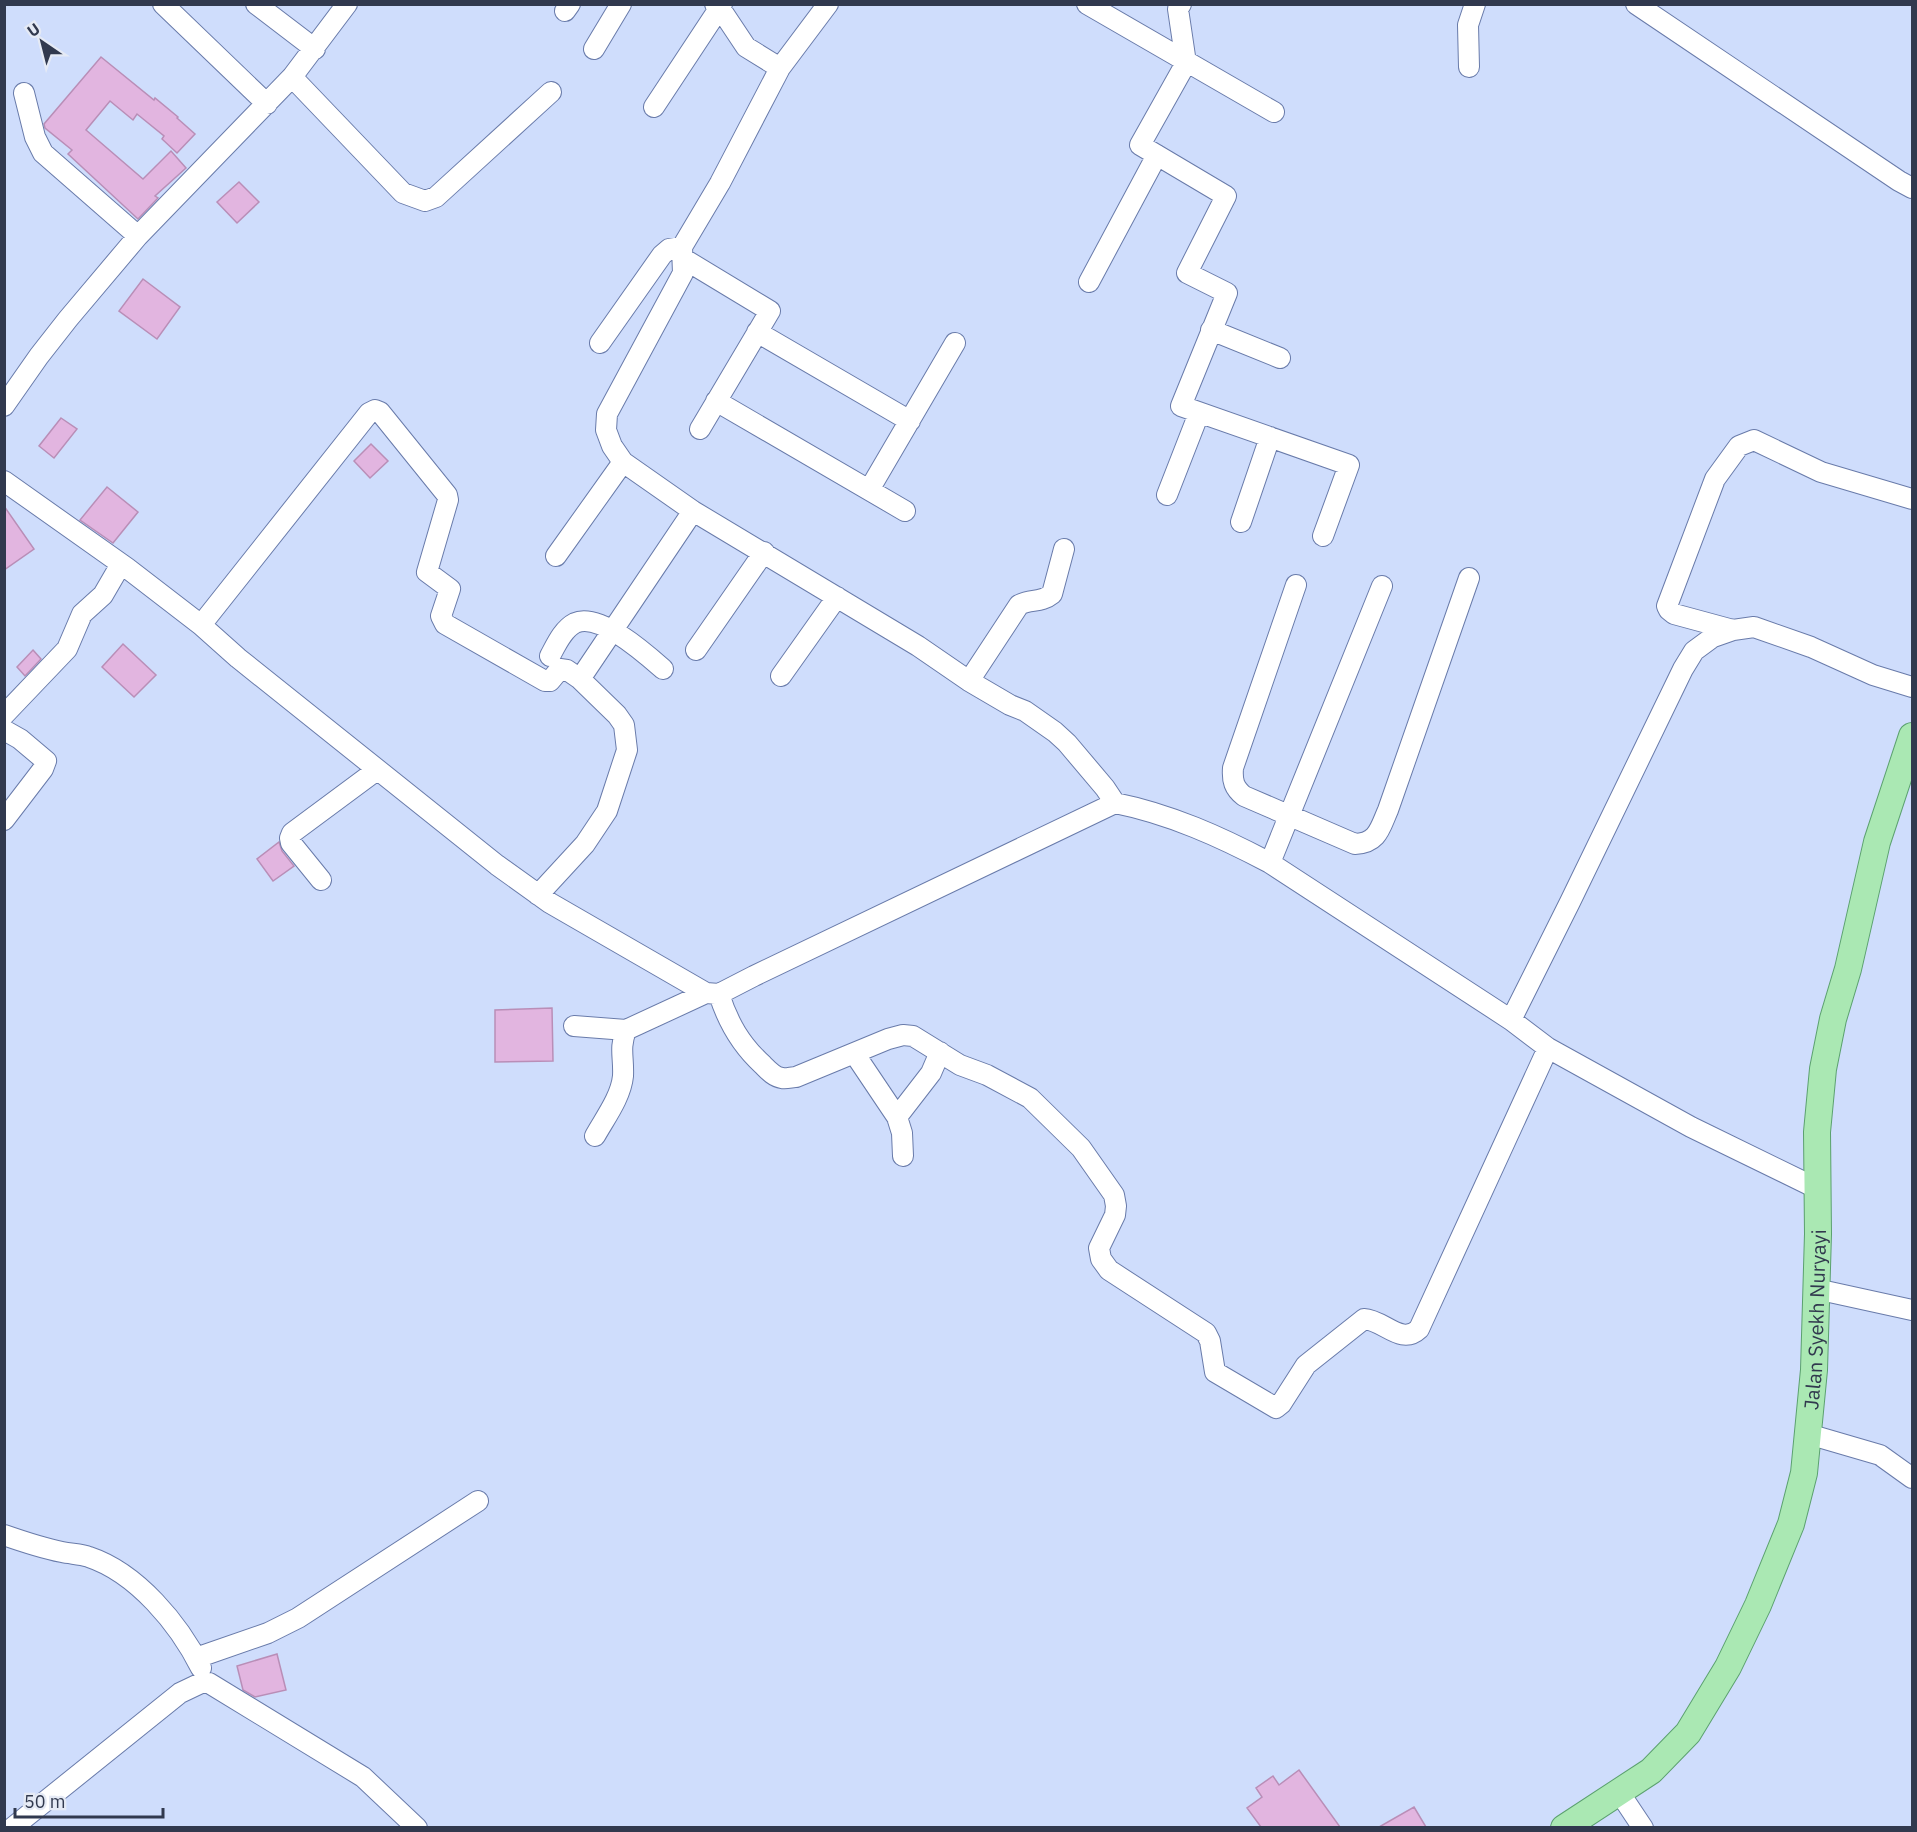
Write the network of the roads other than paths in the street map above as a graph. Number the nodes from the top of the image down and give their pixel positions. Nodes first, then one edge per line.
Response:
1 (163, 4) edge
2 (256, 4) edge
3 (347, 4) edge
4 (621, 4) edge
5 (828, 4) edge
6 (1087, 4) edge
7 (1475, 4) edge
8 (1636, 4) edge
9 (719, 6) edge
10 (1177, 6) edge
11 (315, 49) junction
12 (594, 49) dead end
13 (1185, 63) junction
14 (1469, 67) dead end
15 (780, 68) junction
16 (292, 77) junction
17 (551, 92) dead end
18 (24, 93) dead end
19 (267, 104) junction
20 (654, 107) dead end
21 (1274, 112) dead end
22 (1157, 154) junction
23 (1912, 188) edge
24 (138, 236) junction
25 (683, 253) junction
26 (1089, 282) dead end
27 (1211, 330) junction
28 (758, 332) junction
29 (600, 343) dead end
30 (955, 343) dead end
31 (1280, 358) dead end
32 (716, 401) junction
33 (4, 406) edge
34 (1198, 413) junction
35 (910, 421) junction
36 (700, 429) dead end
37 (1270, 437) junction
38 (623, 462) junction
39 (8, 489) edge
40 (869, 490) junction
41 (1167, 495) dead end
42 (1912, 499) edge
43 (693, 511) junction
44 (905, 511) dead end
45 (1241, 522) dead end
46 (1323, 536) dead end
47 (1064, 549) dead end
48 (764, 552) junction
49 (556, 556) dead end
50 (122, 564) junction
51 (1469, 578) dead end
52 (1296, 585) dead end
53 (1382, 586) dead end
54 (837, 597) junction
55 (201, 625) junction
56 (1733, 630) junction
57 (612, 632) junction
58 (696, 650) dead end
59 (550, 656) dead end
60 (663, 669) dead end
61 (781, 676) dead end
62 (580, 679) junction
63 (969, 681) junction
64 (1912, 687) edge
65 (4, 715) edge
66 (4, 730) edge
67 (1912, 736) edge
68 (1907, 764) edge
69 (377, 770) junction
70 (1115, 803) junction
71 (1289, 816) junction
72 (4, 820) edge
73 (1270, 864) junction
74 (321, 880) dead end
75 (538, 895) junction
76 (713, 994) junction
77 (1511, 1020) junction
78 (574, 1026) dead end
79 (626, 1030) junction
80 (1548, 1048) junction
81 (854, 1053) junction
82 (940, 1053) junction
83 (897, 1118) junction
84 (596, 1136) dead end
85 (903, 1156) dead end
86 (1816, 1188) junction
87 (1816, 1289) junction
88 (1912, 1310) edge
89 (1808, 1434) junction
90 (1912, 1478) edge
91 (478, 1501) dead end
92 (4, 1535) edge
93 (196, 1658) junction
94 (209, 1683) junction
95 (1619, 1792) junction
96 (12, 1827) edge
97 (417, 1827) edge
98 (1564, 1827) edge
99 (1643, 1827) edge

1 - 19 street
2 - 11 street
3 - 11 street
4 - 12 street
5 - 15 street
6 - 13 street
7 - 14 street
8 - 23 street
9 - 15 street
9 - 20 street
10 - 13 street
11 - 16 street
13 - 21 street
13 - 22 street
15 - 25 street
16 - 17 street
16 - 19 street
18 - 24 street
19 - 24 street
22 - 26 street
22 - 27 street
24 - 33 street
25 - 28 street
25 - 29 street
25 - 38 street
27 - 31 street
27 - 34 street
28 - 32 street
28 - 35 street
30 - 35 street
32 - 36 street
32 - 40 street
34 - 37 street
34 - 41 street
35 - 40 street
37 - 45 street
37 - 46 street
38 - 43 street
38 - 49 street
39 - 50 street
40 - 44 street
42 - 56 street
43 - 48 street
43 - 57 street
47 - 63 street
48 - 54 street
48 - 58 street
50 - 55 street
50 - 65 street
51 - 71 street
52 - 71 street
53 - 71 street
54 - 61 street
54 - 63 street
55 - 62 street
55 - 69 street
56 - 64 street
56 - 77 street
57 - 59 street
57 - 60 street
57 - 62 street
62 - 75 street
63 - 70 street
66 - 72 street
67 - 68 main road, Jalan Syekh Nuryayi
68 - 86 main road, Jalan Syekh Nuryayi
69 - 74 street
69 - 75 street
70 - 73 street
70 - 76 street
71 - 73 street
73 - 77 street
75 - 76 street
76 - 79 street
76 - 81 street
77 - 80 street
78 - 79 street
79 - 84 street
80 - 82 street
80 - 86 street
81 - 82 street
81 - 83 street
82 - 83 street
83 - 85 street
86 - 87 main road, Jalan Syekh Nuryayi
87 - 88 street
87 - 89 main road, Jalan Syekh Nuryayi
89 - 90 street
89 - 95 main road, Jalan Syekh Nuryayi
91 - 93 street
92 - 93 street
93 - 94 street
94 - 96 street
94 - 97 street
95 - 98 main road, Jalan Syekh Nuryayi
95 - 99 street

